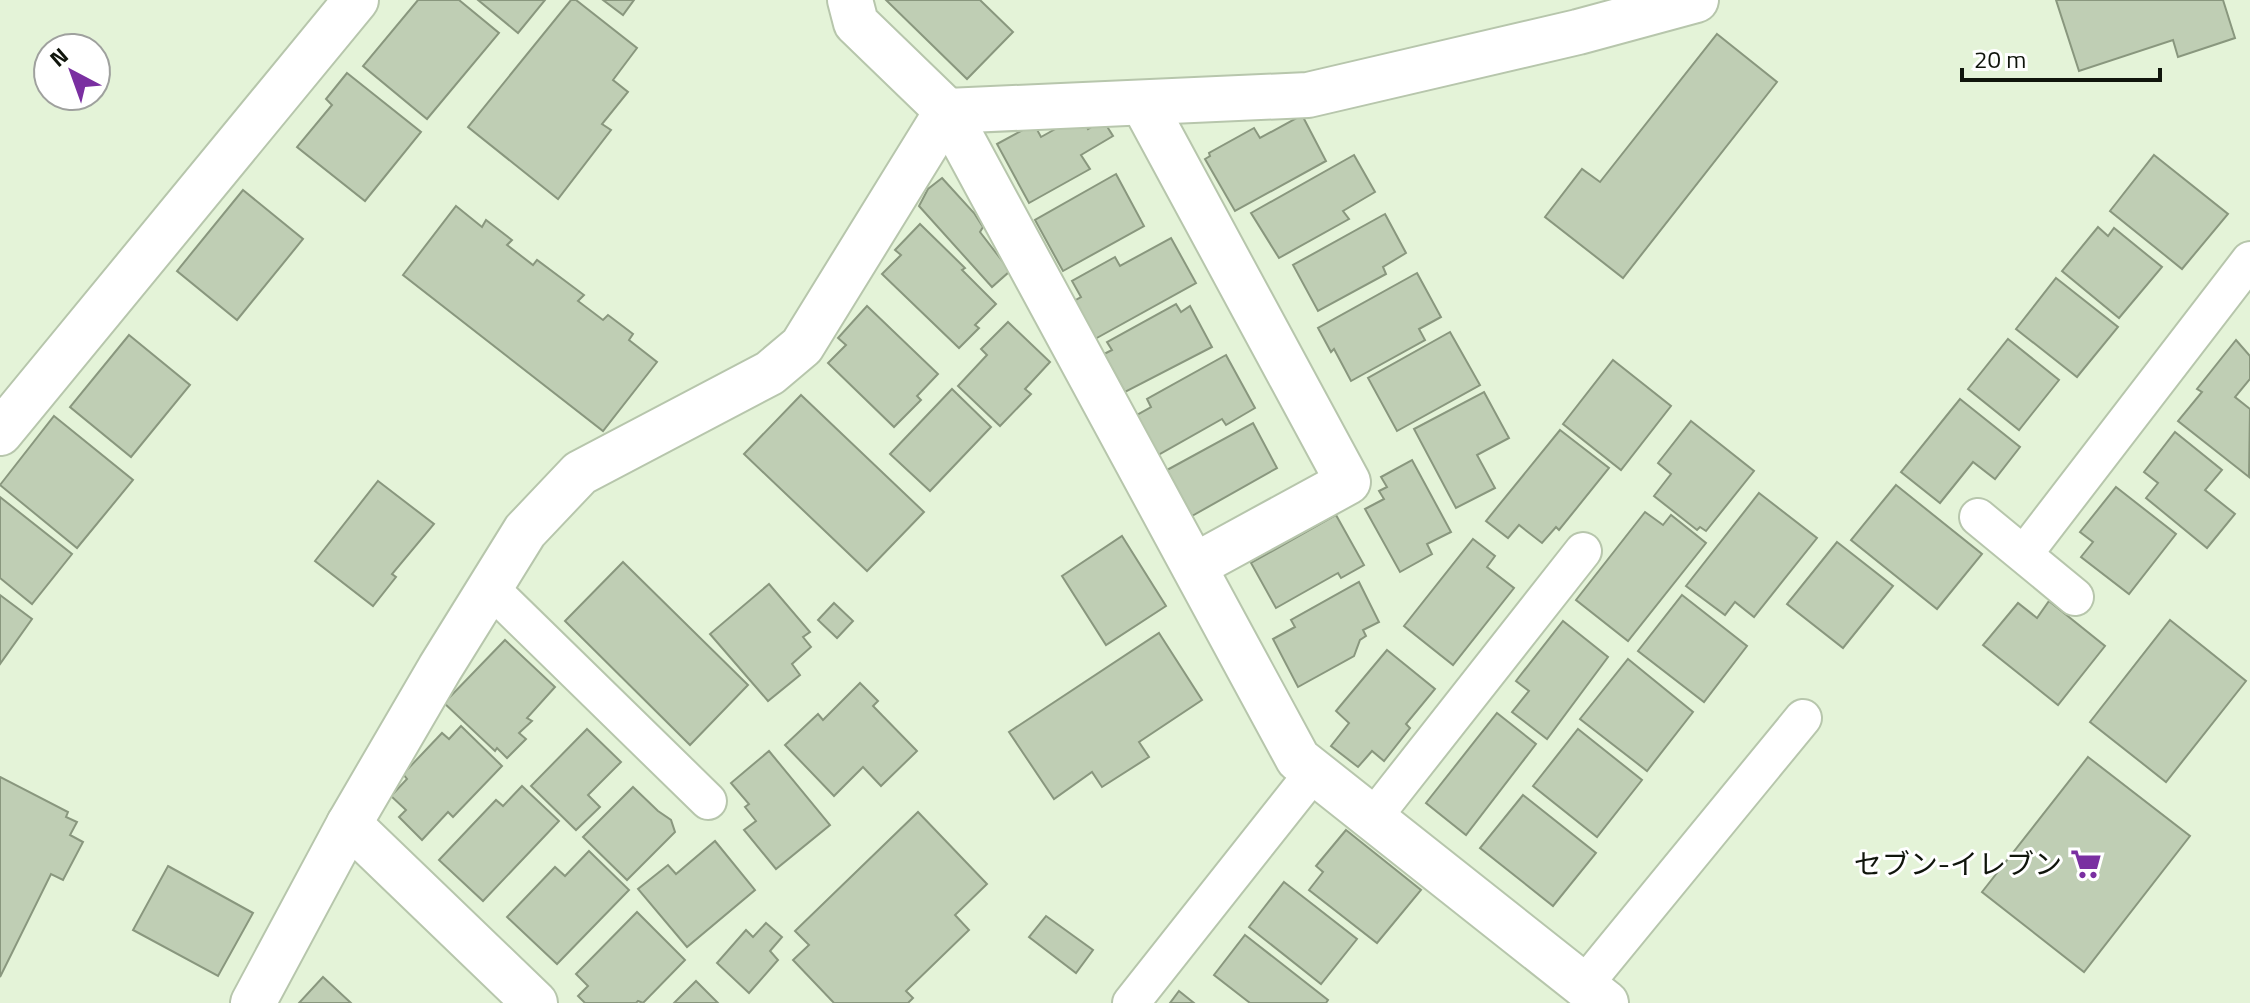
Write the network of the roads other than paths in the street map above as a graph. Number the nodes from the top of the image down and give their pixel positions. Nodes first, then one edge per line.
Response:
1 (356, 0) edge
2 (850, 0) edge
3 (1696, 0) edge
4 (1576, 16) edge
5 (1143, 103) junction
6 (947, 111) junction
7 (2250, 260) edge
8 (0, 433) edge
9 (1978, 517) dead end
10 (1583, 551) dead end
11 (2024, 554) junction
12 (1194, 566) junction
13 (489, 587) junction
14 (2075, 597) dead end
15 (1803, 718) dead end
16 (1313, 773) junction
17 (708, 801) dead end
18 (1372, 819) junction
19 (349, 824) junction
20 (1595, 994) edge
21 (253, 1003) edge
22 (535, 1003) edge
23 (1131, 1003) edge

1 - 8 street
2 - 6 street
3 - 4 street
4 - 5 street
5 - 6 street
5 - 12 street
6 - 12 street
6 - 13 street
7 - 11 lane
9 - 11 lane
10 - 18 lane
11 - 14 lane
12 - 16 street
13 - 17 lane
13 - 19 street
15 - 20 lane
16 - 18 street
16 - 23 lane
18 - 20 street
19 - 21 street
19 - 22 street

